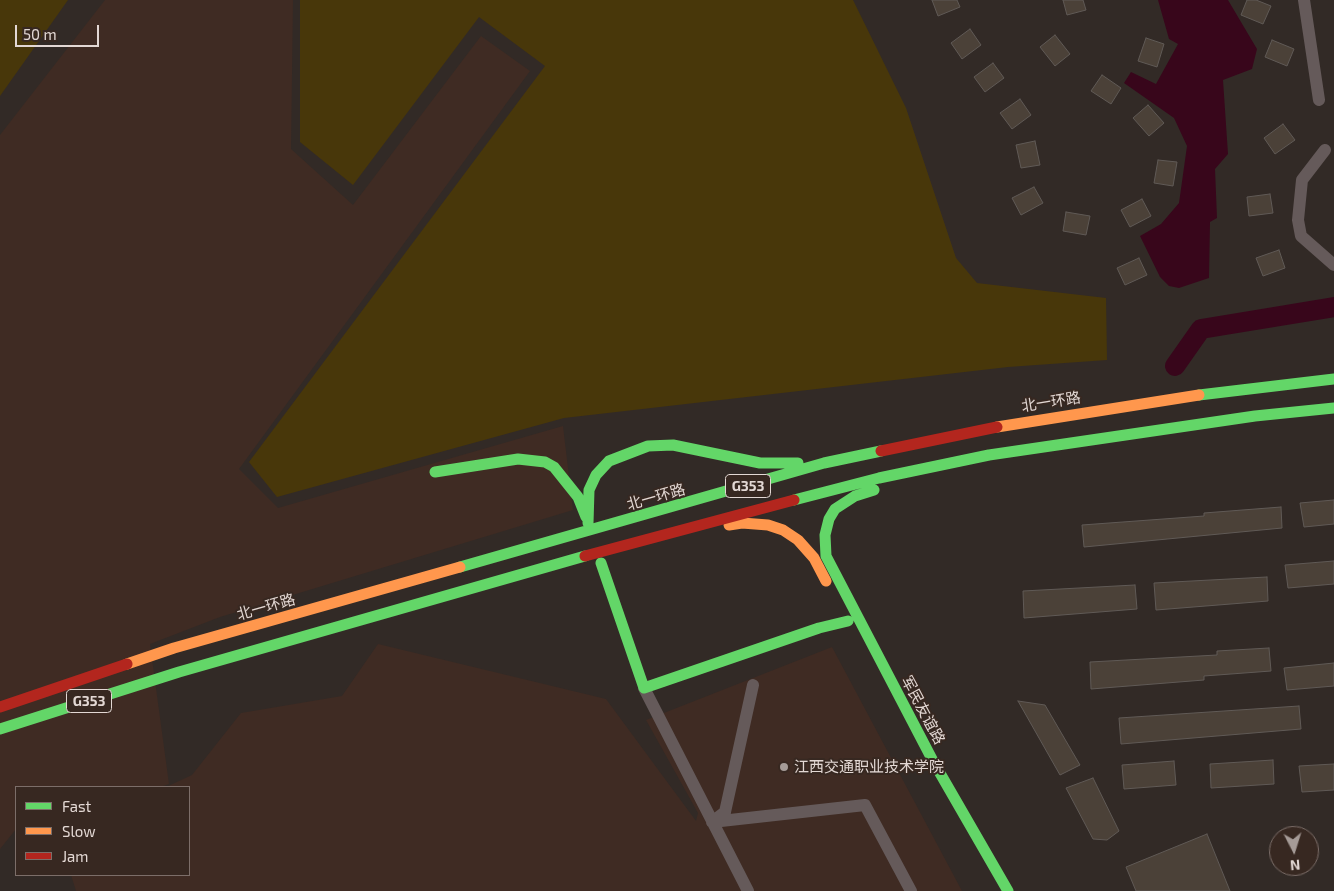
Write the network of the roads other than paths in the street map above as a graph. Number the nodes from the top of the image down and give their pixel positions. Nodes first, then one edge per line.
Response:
1 (1304, 0) edge
2 (1319, 100) dead end
3 (1325, 150) dead end
4 (1334, 265) edge
5 (1334, 379) edge
6 (1334, 408) edge
7 (989, 455) junction
8 (824, 463) junction
9 (435, 472) dead end
10 (627, 544) junction
11 (600, 563) dead end
12 (854, 620) junction
13 (753, 685) dead end
14 (644, 688) junction
15 (0, 707) edge
16 (0, 729) edge
17 (712, 822) junction
18 (748, 891) edge
19 (912, 891) edge
20 (996, 891) edge
21 (1008, 891) edge

1 - 2 street
3 - 4 street
5 - 8 main road, 北一环路 / G353
6 - 7 main road, G353
7 - 10 main road, G353
7 - 12 main road
8 - 9 main road
8 - 15 main road, 北一环路 / G353
10 - 12 main road
10 - 16 main road, G353
11 - 14 main road
12 - 14 main road
12 - 20 main road, 军民友谊路
12 - 21 main road, 军民友谊路
13 - 17 street
14 - 17 street
17 - 18 street
17 - 19 street

